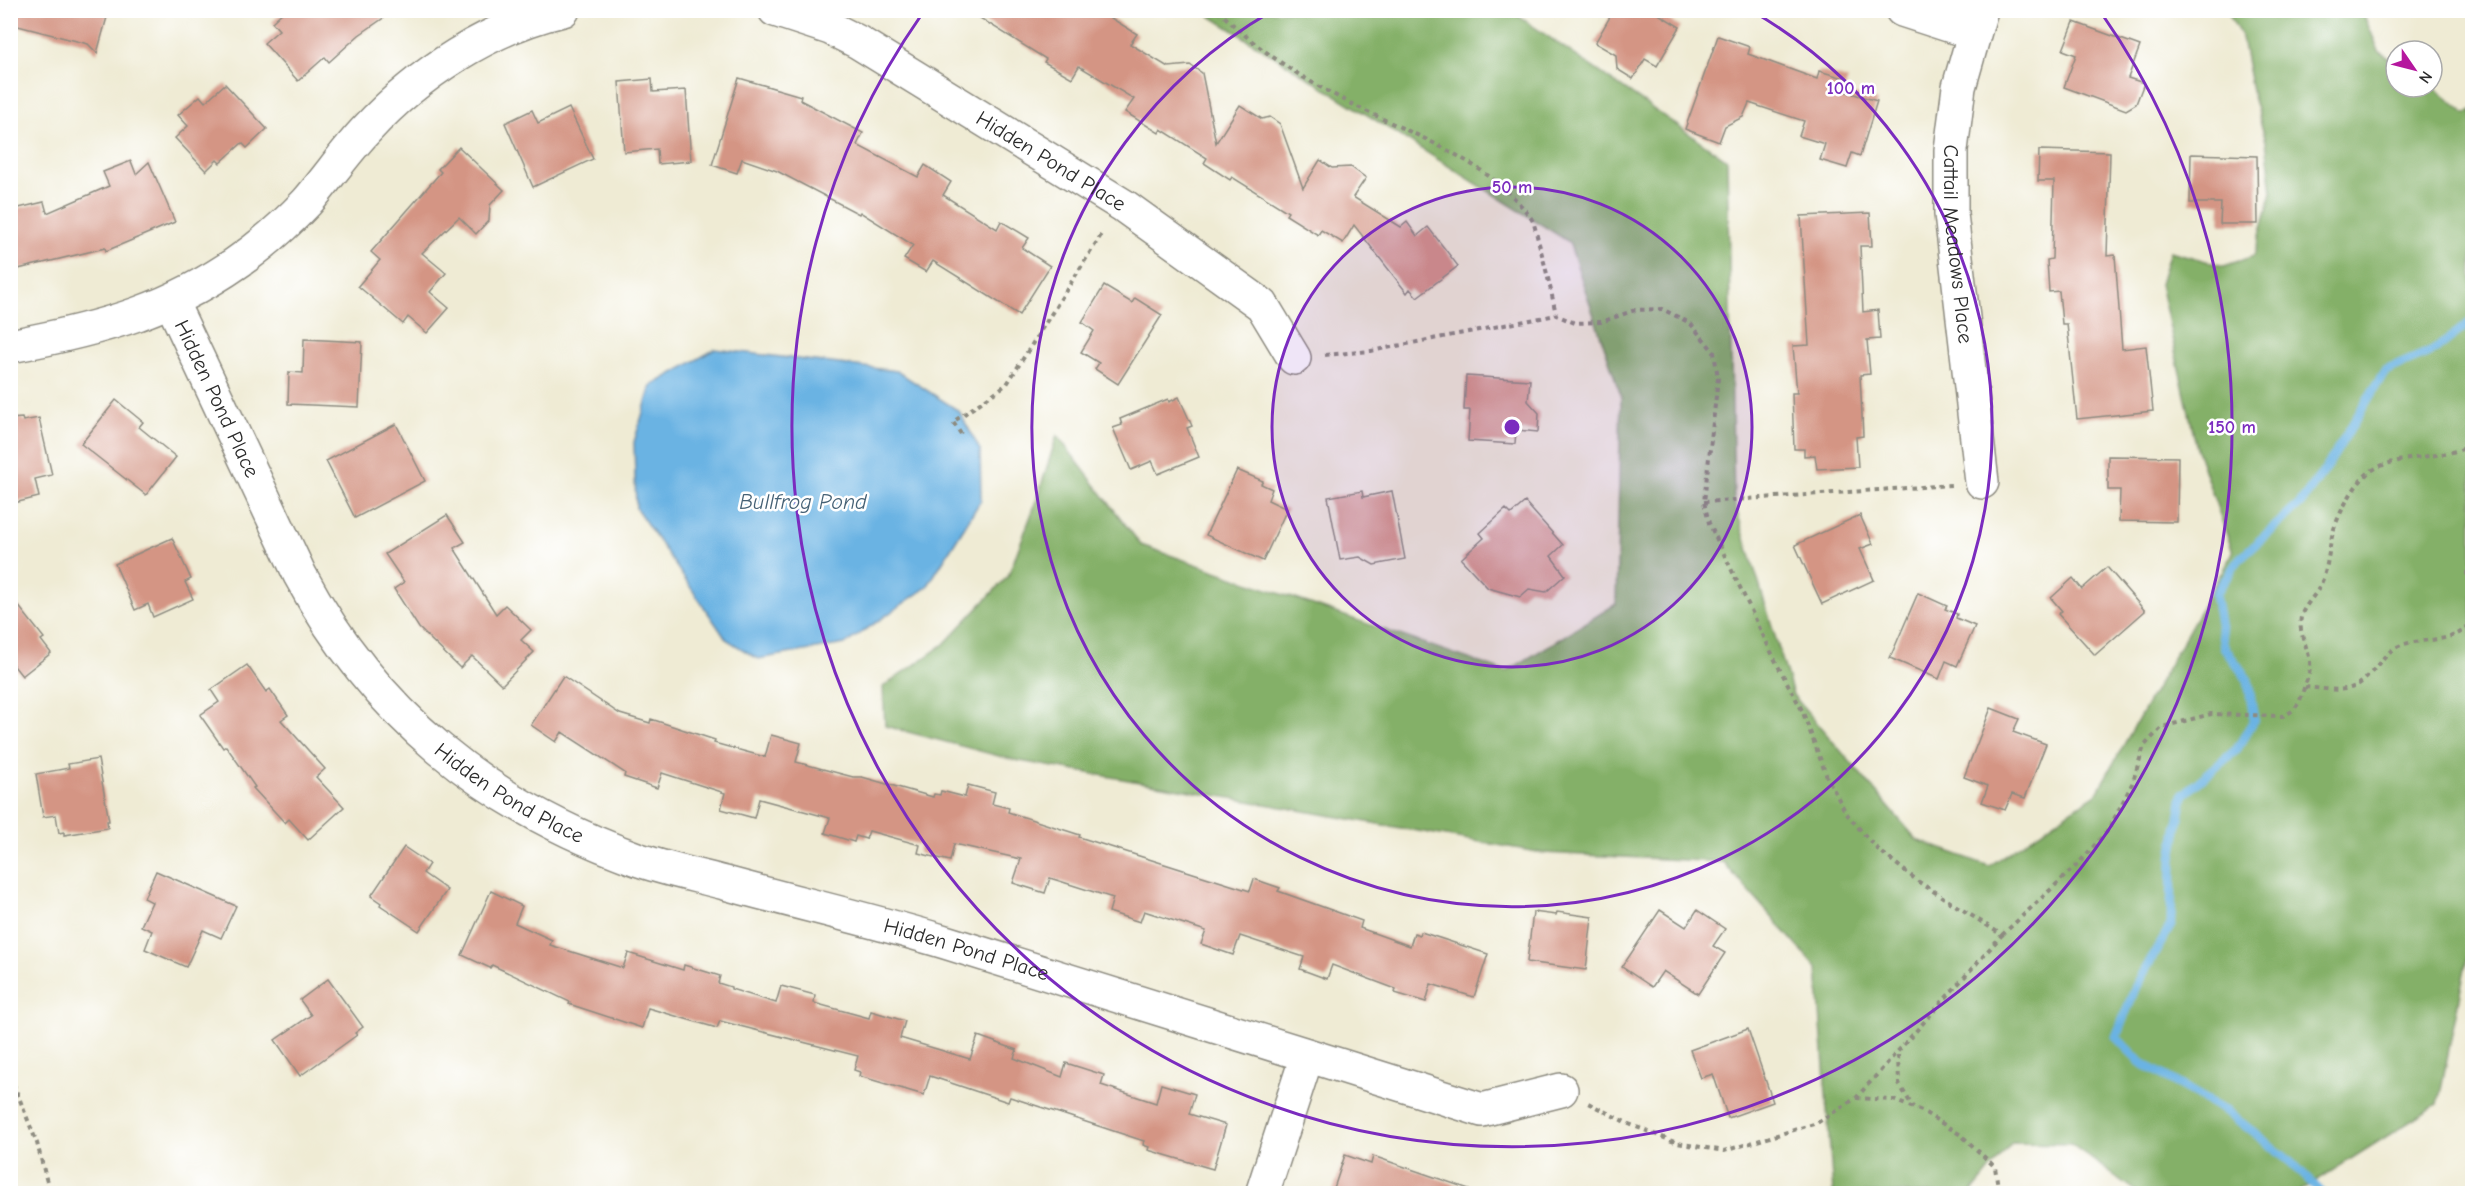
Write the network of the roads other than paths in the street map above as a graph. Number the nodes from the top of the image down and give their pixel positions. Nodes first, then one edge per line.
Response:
1 (563, 10) edge
2 (775, 10) edge
3 (1902, 10) edge
4 (1977, 22) edge
5 (171, 301) junction
6 (10, 346) edge
7 (1294, 358) road end
8 (1982, 482) road end
9 (1307, 1056) junction
10 (1561, 1090) road end
11 (1262, 1194) edge

1 - 5 street, Hidden Pond Place
2 - 7 street, Hidden Pond Place
3 - 4 street
4 - 8 street, Cattail Meadows Place
5 - 6 street
5 - 9 street, Hidden Pond Place
9 - 10 street, Hidden Pond Place
9 - 11 street

